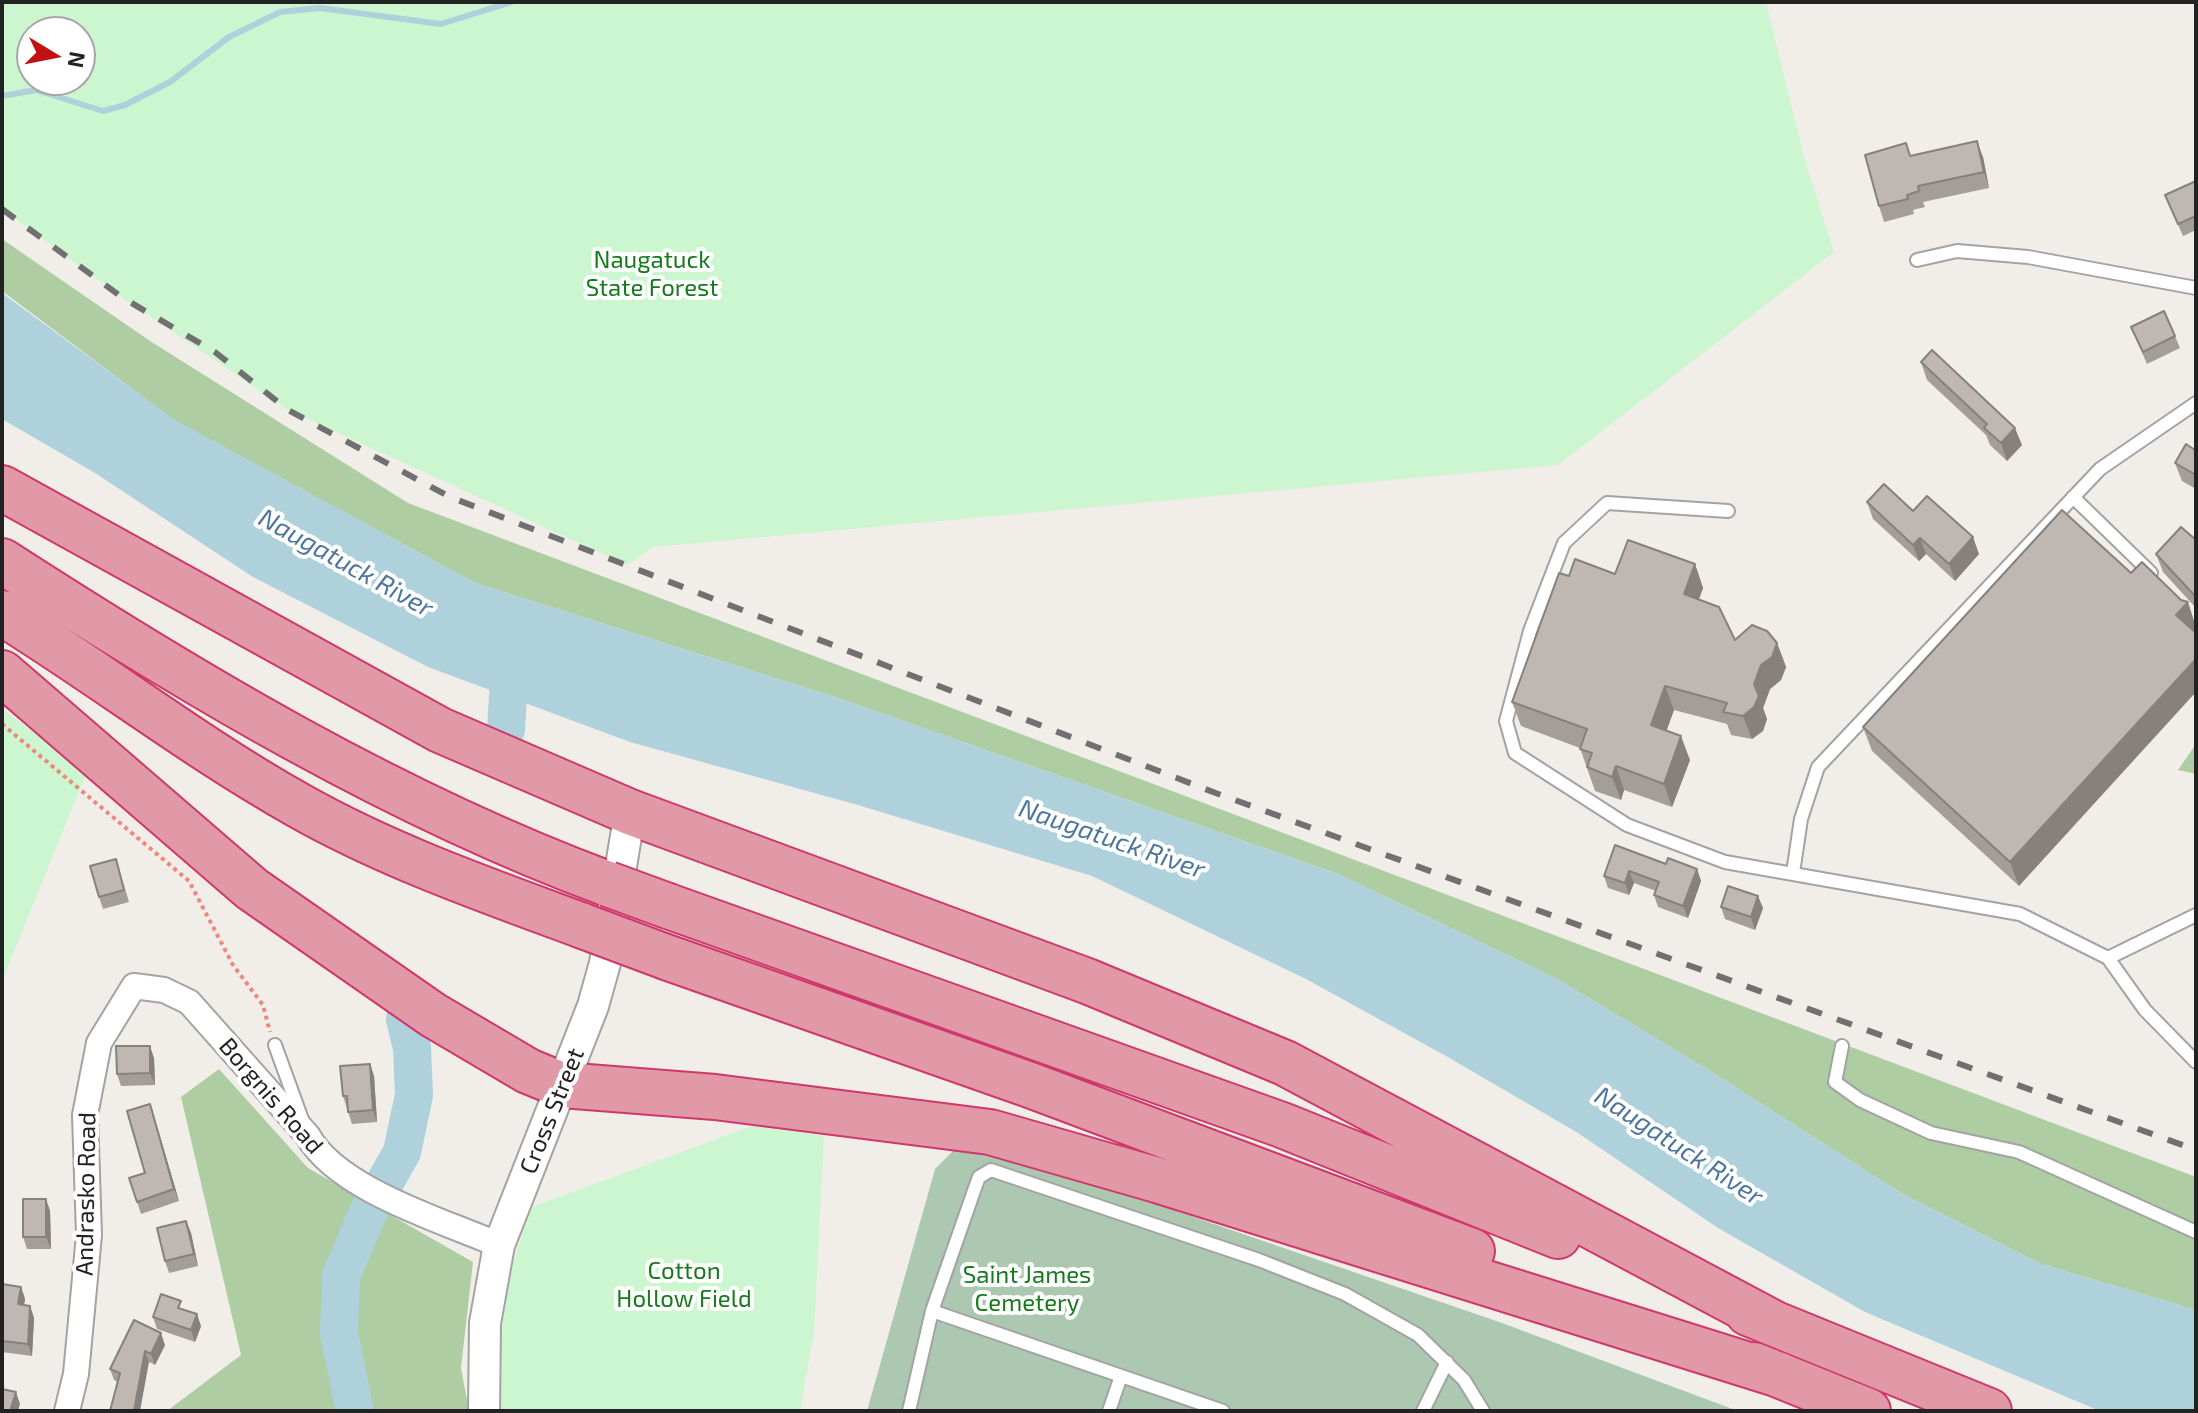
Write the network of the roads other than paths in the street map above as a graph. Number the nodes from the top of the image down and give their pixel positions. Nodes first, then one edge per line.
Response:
1 (1917, 260) dead end
2 (2196, 288) edge
3 (2196, 403) edge
4 (2, 488) edge
5 (2073, 497) junction
6 (1728, 511) dead end
7 (2, 561) edge
8 (2162, 584) edge
9 (2, 613) edge
10 (2, 673) edge
11 (630, 812) junction
12 (1793, 873) junction
13 (2196, 915) edge
14 (2108, 958) junction
15 (134, 986) joint
16 (275, 1045) road end
17 (1842, 1046) dead end
18 (2196, 1062) edge
19 (562, 1085) junction
20 (308, 1136) junction
21 (2196, 1232) edge
22 (499, 1245) junction
23 (932, 1311) junction
24 (1775, 1324) junction
25 (1447, 1362) junction
26 (1780, 1375) junction
27 (1121, 1376) junction
28 (67, 1411) edge
29 (484, 1411) edge
30 (909, 1411) edge
31 (1109, 1411) edge
32 (1223, 1411) edge
33 (1423, 1411) edge
34 (1483, 1411) edge
35 (1868, 1411) edge
36 (1989, 1411) edge

1 - 2 lane
3 - 5 lane
4 - 11 highway
5 - 8 lane
5 - 12 lane
6 - 12 lane
7 - 24 highway, bridge
9 - 26 highway, bridge
10 - 19 highway
11 - 19 street, Cross Street
11 - 24 highway
12 - 14 lane
13 - 14 lane
14 - 18 lane
15 - 20 street, Borgnis Road
15 - 28 street, Andrasko Road
16 - 20 lane
17 - 21 lane
19 - 22 street, Cross Street
19 - 26 highway
20 - 22 street, Borgnis Road
22 - 29 street, Cross Street
23 - 25 lane
23 - 27 lane
23 - 30 lane
24 - 36 highway
25 - 33 lane
25 - 34 lane
26 - 35 highway
27 - 31 lane
27 - 32 lane

